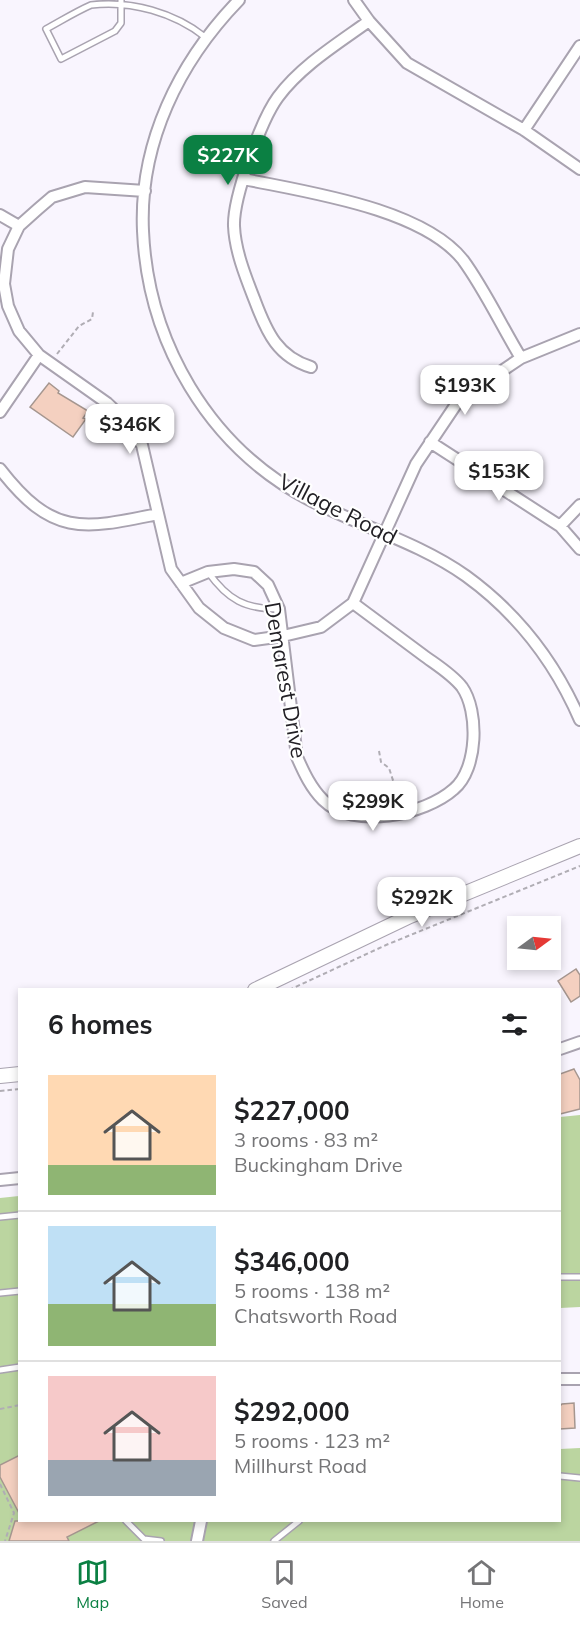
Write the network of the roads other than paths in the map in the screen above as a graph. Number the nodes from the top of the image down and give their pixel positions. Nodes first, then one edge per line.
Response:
1 (239, 0) edge
2 (354, 0) edge
3 (121, 1) edge
4 (369, 21) junction
5 (205, 37) junction
6 (580, 46) edge
7 (524, 130) junction
8 (580, 169) edge
9 (244, 179) junction
10 (145, 191) junction
11 (0, 215) edge
12 (19, 226) junction
13 (580, 334) edge
14 (39, 356) junction
15 (521, 358) junction
16 (312, 367) dead end
17 (0, 412) edge
18 (430, 442) junction
19 (0, 469) edge
20 (580, 505) edge
21 (158, 514) junction
22 (560, 526) junction
23 (384, 533) junction
24 (580, 549) edge
25 (208, 572) junction
26 (181, 583) junction
27 (353, 603) junction
28 (279, 609) junction
29 (283, 636) junction
30 (580, 720) edge
31 (580, 846) edge
32 (259, 988) edge
33 (580, 1042) edge
34 (561, 1049) edge
35 (18, 1074) edge
36 (0, 1076) edge
37 (18, 1178) edge
38 (0, 1180) edge
39 (18, 1215) edge
40 (0, 1217) edge
41 (561, 1277) edge
42 (580, 1277) edge
43 (18, 1290) edge
44 (0, 1293) edge
45 (18, 1367) edge
46 (0, 1370) edge
47 (561, 1379) edge
48 (580, 1379) edge
49 (561, 1476) edge
50 (580, 1478) edge
51 (127, 1522) edge
52 (201, 1522) edge
53 (298, 1522) edge
54 (144, 1540) edge
55 (161, 1541) edge
56 (198, 1541) edge
57 (274, 1541) edge

1 - 5 street, Village Road
2 - 4 street
3 - 3 lane
3 - 5 lane
4 - 7 street
4 - 9 street
5 - 10 street, Village Road
6 - 7 street
7 - 8 street
9 - 15 street
9 - 16 street
10 - 12 street
10 - 23 street, Village Road
11 - 12 street
12 - 14 street
13 - 15 street
14 - 17 street
14 - 21 street
15 - 18 street
18 - 22 street
18 - 23 street
19 - 21 street
20 - 22 street
21 - 26 street
22 - 24 street
23 - 27 street
23 - 30 street, Village Road
25 - 26 street, Demarest Drive
25 - 28 lane
25 - 28 street, Demarest Drive
26 - 29 street
27 - 29 street
27 - 29 street, Demarest Drive
28 - 29 street, Demarest Drive
31 - 32 street
33 - 34 street
35 - 36 street
37 - 38 street
39 - 40 lane
41 - 42 lane
43 - 44 lane
45 - 46 lane
47 - 48 street
49 - 50 lane
51 - 54 lane
52 - 56 street
53 - 57 lane
54 - 55 lane

